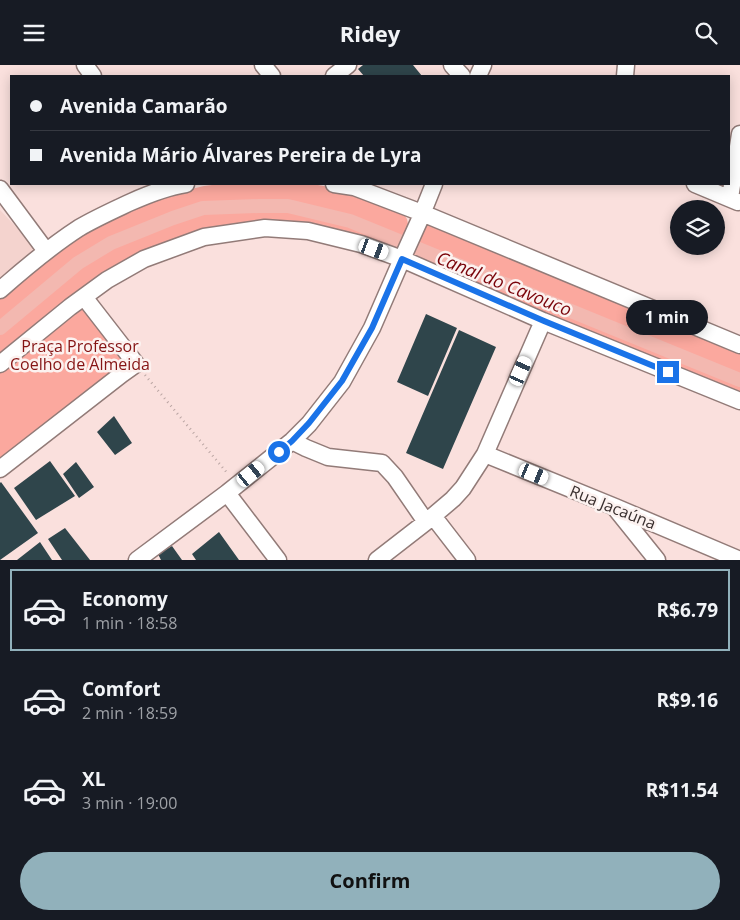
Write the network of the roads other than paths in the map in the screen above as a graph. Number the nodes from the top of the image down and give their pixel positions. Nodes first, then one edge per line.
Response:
1 (84, 65) edge
2 (263, 65) edge
3 (348, 65) edge
4 (452, 65) edge
5 (92, 75) edge
6 (271, 75) edge
7 (335, 75) edge
8 (461, 75) edge
9 (740, 134) edge
10 (175, 185) edge
11 (353, 185) edge
12 (434, 185) edge
13 (697, 185) edge
14 (0, 189) edge
15 (735, 201) edge
16 (421, 216) junction
17 (46, 251) junction
18 (403, 256) junction
19 (0, 290) edge
20 (84, 297) junction
21 (544, 321) junction
22 (740, 345) edge
23 (0, 365) edge
24 (740, 401) edge
25 (299, 445) junction
26 (485, 454) junction
27 (0, 469) edge
28 (232, 489) junction
29 (615, 507) junction
30 (429, 519) junction
31 (137, 560) edge
32 (278, 560) edge
33 (377, 560) edge
34 (467, 560) edge
35 (657, 560) edge
36 (740, 560) edge

1 - 5 street
2 - 6 street
3 - 7 street
4 - 8 street
9 - 15 street
10 - 17 street
11 - 16 street
12 - 16 street
13 - 15 street
14 - 17 street
16 - 18 street
16 - 22 street
17 - 19 street
18 - 20 street
18 - 21 street
18 - 25 street
20 - 23 street
20 - 27 street
21 - 24 street
21 - 26 street
25 - 28 street
25 - 30 street
26 - 29 street, Rua Jacaúna
26 - 30 street
28 - 31 street
28 - 32 street
29 - 35 street
29 - 36 street, Rua Jacaúna
30 - 33 street
30 - 34 street

